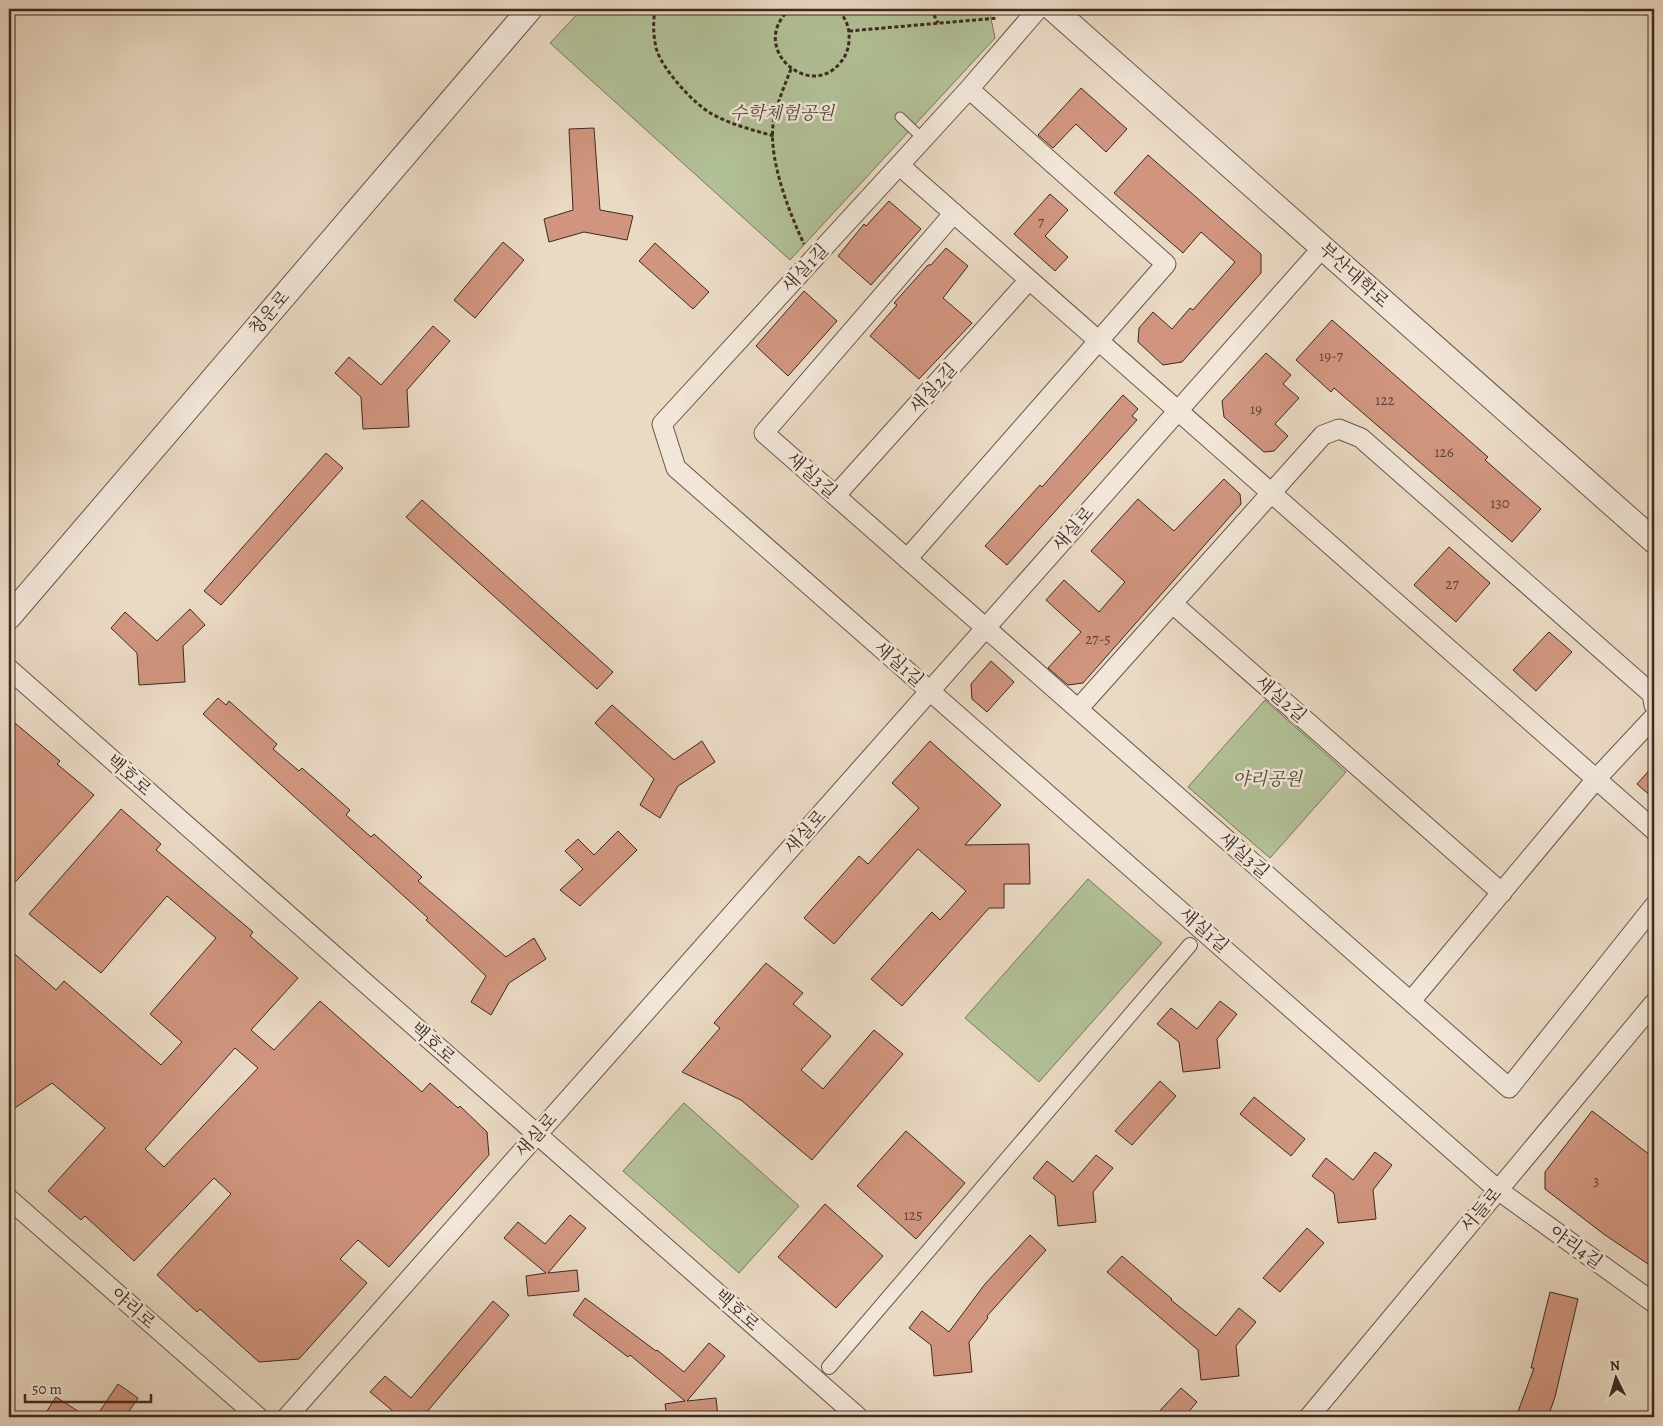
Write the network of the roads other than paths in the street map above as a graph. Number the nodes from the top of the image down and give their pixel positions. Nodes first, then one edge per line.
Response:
1 (530, 9) edge
2 (1038, 9) edge
3 (1053, 9) edge
4 (969, 89) junction
5 (900, 117) dead end
6 (923, 139) junction
7 (899, 165) junction
8 (954, 213) junction
9 (1323, 247) junction
10 (1029, 280) junction
11 (1100, 342) junction
12 (1177, 411) junction
13 (1271, 492) junction
14 (836, 495) junction
15 (1654, 541) edge
16 (907, 559) junction
17 (1173, 604) junction
18 (9, 617) edge
19 (986, 629) junction
20 (9, 669) edge
21 (930, 691) junction
22 (1654, 705) edge
23 (1078, 709) junction
24 (1654, 717) edge
25 (1597, 778) junction
26 (1654, 830) edge
27 (1502, 892) junction
28 (1654, 906) edge
29 (1190, 945) dead end
30 (1410, 1001) junction
31 (1654, 1003) edge
32 (536, 1135) junction
33 (1498, 1190) junction
34 (9, 1199) edge
35 (1654, 1303) edge
36 (829, 1367) dead end
37 (258, 1417) edge
38 (287, 1417) edge
39 (858, 1417) edge
40 (1308, 1417) edge

1 - 18 street, 청운로
2 - 4 street, 새실1길
3 - 9 street, 부산대학로
4 - 6 street, 새실1길
4 - 11 street
5 - 6 lane
6 - 7 street, 새실1길
7 - 8 street
7 - 21 street, 새실1길
8 - 10 street
8 - 14 street, 새실3길
9 - 12 street, 새실로
9 - 15 street, 부산대학로
10 - 11 street
10 - 14 street, 새실2길
11 - 12 street
11 - 16 street
12 - 13 street
12 - 19 street, 새실로
13 - 17 street
13 - 22 street
13 - 25 street
14 - 16 street, 새실3길
16 - 19 street, 새실3길
17 - 23 street
17 - 27 street, 새실2길
19 - 21 street, 새실로
19 - 23 street, 새실3길
20 - 32 street, 백호로
21 - 32 street, 새실로
21 - 33 street, 새실1길
23 - 30 street, 새실3길
24 - 25 street
25 - 26 street
25 - 27 street
27 - 30 street
28 - 30 street, 새실3길
29 - 36 street
31 - 33 street, 서들로
32 - 38 street, 새실로
32 - 39 street, 백호로
33 - 35 street, 야리4길
33 - 40 street, 서들로
34 - 37 street, 야리로

